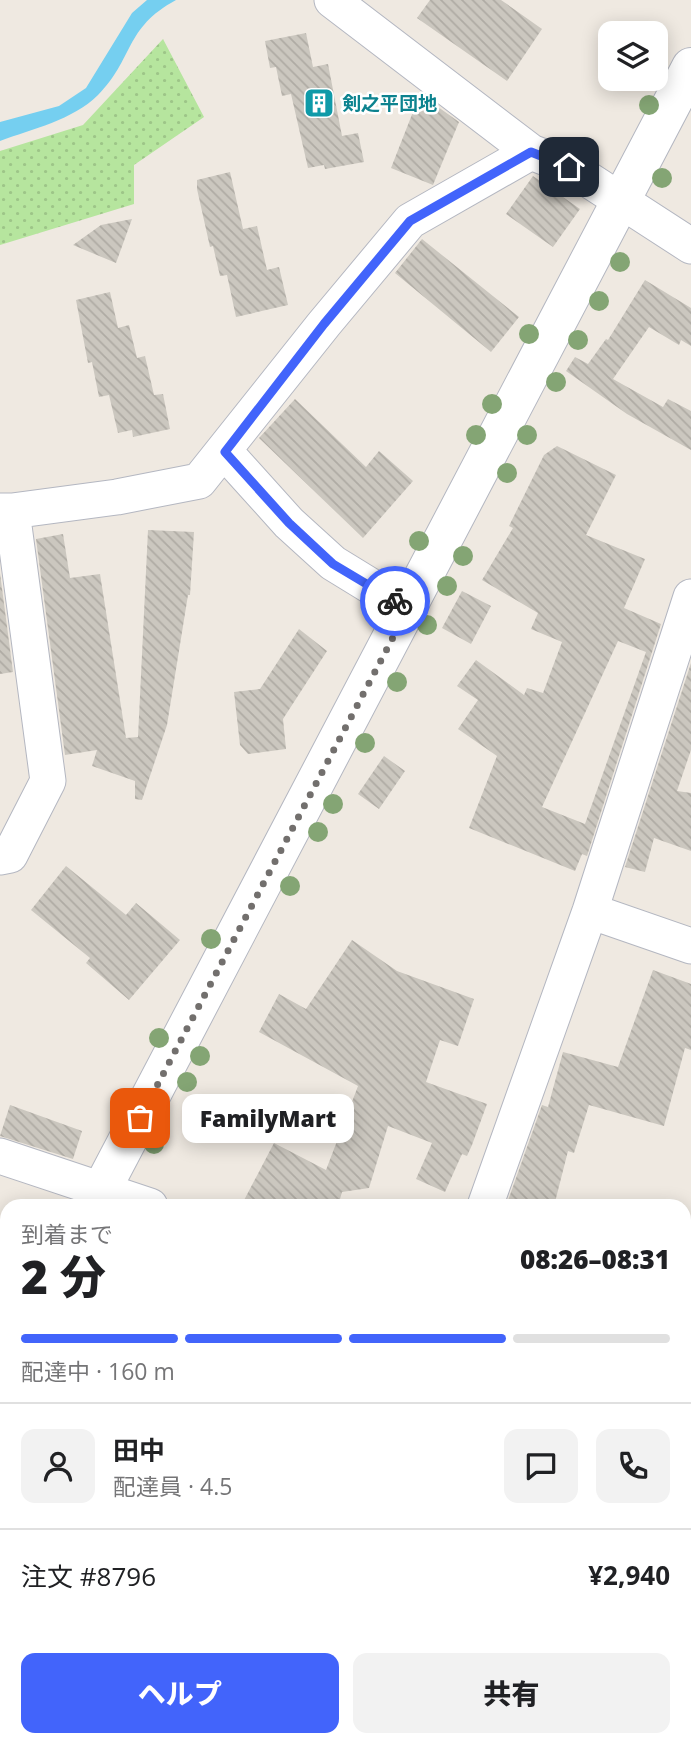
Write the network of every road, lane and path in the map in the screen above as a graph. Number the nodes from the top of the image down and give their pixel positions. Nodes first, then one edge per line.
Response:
1 (332, 0) edge
2 (691, 67) edge
3 (531, 152) junction
4 (621, 203) junction
5 (691, 246) edge
6 (225, 452) junction
7 (6, 511) edge
8 (691, 597) edge
9 (408, 609) junction
10 (0, 857) edge
11 (590, 911) junction
12 (691, 946) edge
13 (0, 1156) edge
14 (97, 1198) edge
15 (487, 1199) edge

1 - 3 street
2 - 4 street
3 - 4 street
3 - 6 street
4 - 5 street
4 - 9 street
6 - 7 street
6 - 9 street
7 - 10 street
8 - 11 street
9 - 14 street
11 - 12 street
11 - 15 street
13 - 14 street

